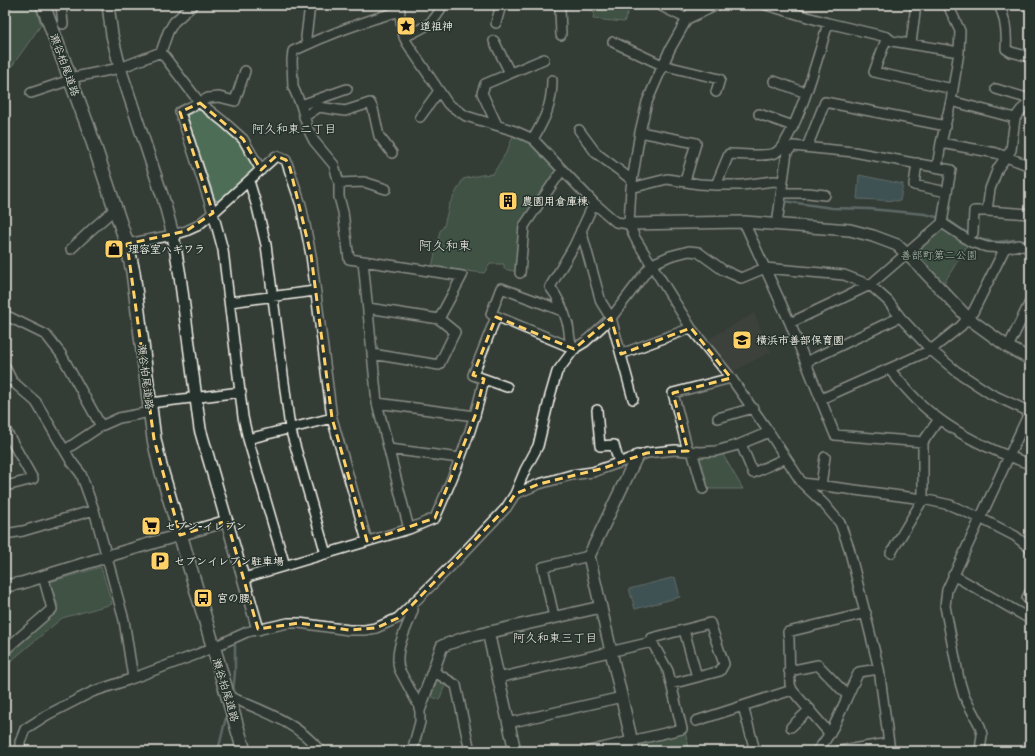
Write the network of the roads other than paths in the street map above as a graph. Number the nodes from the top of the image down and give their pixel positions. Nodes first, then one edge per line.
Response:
1 (43, 5) edge
2 (61, 5) edge
3 (108, 5) edge
4 (193, 5) edge
5 (309, 5) edge
6 (442, 5) edge
7 (501, 5) edge
8 (557, 5) edge
9 (659, 5) edge
10 (695, 5) edge
11 (717, 5) edge
12 (766, 5) edge
13 (916, 5) edge
14 (948, 5) edge
15 (999, 5) edge
16 (399, 8) edge
17 (687, 19) junction
18 (496, 23) dead end
19 (828, 23) junction
20 (63, 24) dead end
21 (561, 35) dead end
22 (404, 37) junction
23 (887, 37) junction
24 (494, 41) dead end
25 (613, 42) dead end
26 (911, 43) junction
27 (307, 44) junction
28 (161, 52) junction
29 (960, 52) junction
30 (1030, 57) edge
31 (544, 59) dead end
32 (662, 65) junction
33 (120, 68) junction
34 (245, 70) dead end
35 (510, 73) junction
36 (70, 79) junction
37 (552, 80) dead end
38 (774, 81) dead end
39 (347, 89) dead end
40 (953, 89) junction
41 (996, 89) dead end
42 (439, 91) junction
43 (716, 92) dead end
44 (30, 93) dead end
45 (806, 93) junction
46 (951, 101) junction
47 (1029, 102) edge
48 (200, 103) junction
49 (301, 105) junction
50 (759, 114) dead end
51 (304, 117) junction
52 (420, 117) dead end
53 (1015, 118) junction
54 (497, 125) junction
55 (793, 126) junction
56 (946, 126) junction
57 (579, 130) dead end
58 (640, 132) junction
59 (533, 140) junction
60 (941, 143) junction
61 (807, 148) junction
62 (392, 153) dead end
63 (1005, 157) junction
64 (917, 163) junction
65 (1030, 166) edge
66 (937, 167) junction
67 (261, 170) junction
68 (562, 170) junction
69 (249, 181) junction
70 (685, 181) junction
71 (783, 182) junction
72 (339, 183) junction
73 (632, 184) junction
74 (716, 185) junction
75 (386, 189) dead end
76 (947, 192) junction
77 (782, 193) junction
78 (825, 195) dead end
79 (594, 203) junction
80 (115, 209) junction
81 (987, 211) junction
82 (213, 213) junction
83 (1030, 214) edge
84 (744, 222) junction
85 (942, 223) junction
86 (628, 224) junction
87 (777, 224) junction
88 (581, 230) junction
89 (973, 232) dead end
90 (173, 235) junction
91 (127, 244) junction
92 (1006, 248) junction
93 (1030, 248) edge
94 (71, 249) dead end
95 (906, 253) junction
96 (364, 261) junction
97 (652, 264) junction
98 (765, 268) junction
99 (520, 273) dead end
100 (870, 285) junction
101 (315, 291) junction
102 (273, 296) junction
103 (230, 302) junction
104 (1030, 302) edge
105 (368, 308) junction
106 (563, 311) junction
107 (5, 315) edge
108 (496, 317) junction
109 (900, 317) junction
110 (611, 318) junction
111 (968, 318) junction
112 (439, 319) junction
113 (790, 323) junction
114 (691, 328) junction
115 (1008, 347) junction
116 (574, 349) junction
117 (931, 350) junction
118 (372, 354) junction
119 (621, 354) junction
120 (1030, 359) edge
121 (806, 362) junction
122 (5, 367) edge
123 (889, 369) junction
124 (732, 378) junction
125 (484, 379) junction
126 (507, 387) dead end
127 (241, 392) junction
128 (196, 398) junction
129 (633, 399) dead end
130 (821, 399) junction
131 (377, 402) junction
132 (150, 408) junction
133 (753, 408) junction
134 (597, 410) dead end
135 (1030, 412) edge
136 (475, 416) junction
137 (332, 418) junction
138 (718, 418) dead end
139 (938, 419) junction
140 (101, 426) junction
141 (290, 428) junction
142 (5, 429) edge
143 (769, 432) junction
144 (248, 439) junction
145 (923, 442) junction
146 (741, 444) junction
147 (389, 449) junction
148 (65, 450) junction
149 (690, 451) junction
150 (637, 456) junction
151 (825, 457) dead end
152 (1010, 457) junction
153 (460, 458) junction
154 (786, 458) junction
155 (619, 463) junction
156 (1030, 464) edge
157 (802, 483) junction
158 (5, 485) edge
159 (821, 485) junction
160 (703, 490) dead end
161 (515, 494) junction
162 (923, 499) junction
163 (94, 510) junction
164 (980, 518) junction
165 (227, 521) junction
166 (409, 529) junction
167 (5, 534) edge
168 (180, 535) junction
169 (367, 542) junction
170 (1030, 548) edge
171 (891, 553) dead end
172 (326, 554) junction
173 (107, 556) junction
174 (589, 556) junction
175 (285, 566) junction
176 (953, 575) junction
177 (42, 576) junction
178 (244, 578) junction
179 (5, 586) edge
180 (412, 605) junction
181 (601, 607) junction
182 (866, 613) junction
183 (554, 618) junction
184 (1030, 619) edge
185 (258, 629) junction
186 (684, 630) junction
187 (488, 632) junction
188 (652, 642) junction
189 (213, 648) junction
190 (5, 650) edge
191 (611, 653) junction
192 (879, 669) junction
193 (789, 671) junction
194 (433, 672) junction
195 (697, 677) junction
196 (133, 678) junction
197 (498, 678) junction
198 (671, 684) junction
199 (792, 690) junction
200 (847, 695) junction
201 (228, 696) junction
202 (622, 697) junction
203 (743, 706) junction
204 (420, 708) junction
205 (810, 709) junction
206 (696, 721) dead end
207 (508, 723) junction
208 (791, 727) dead end
209 (830, 734) junction
210 (633, 746) edge
211 (890, 747) edge
212 (20, 751) edge
213 (244, 751) edge
214 (320, 751) edge
215 (412, 751) edge
216 (470, 751) edge
217 (515, 751) edge
218 (589, 751) edge
219 (755, 751) edge
220 (817, 751) edge
221 (839, 751) edge
222 (980, 751) edge

1 - 36 main road, 瀬谷柏尾道路
2 - 20 street
3 - 33 street
4 - 28 street
5 - 27 street
6 - 22 street
7 - 18 street
8 - 21 street
9 - 17 street
10 - 17 street
11 - 17 street
12 - 19 street
13 - 26 street
14 - 29 street
15 - 30 street
16 - 22 street
16 - 27 street
17 - 32 street
19 - 23 street
19 - 45 street
22 - 42 street
23 - 26 street
23 - 40 street
24 - 35 street
25 - 32 street
26 - 29 street
27 - 49 street
28 - 33 street
28 - 48 street
29 - 40 street
31 - 35 street
32 - 43 street
32 - 58 street
33 - 36 street
33 - 90 street
34 - 48 street
35 - 54 street
36 - 44 street
36 - 80 main road, 瀬谷柏尾道路
37 - 59 street
38 - 45 street
39 - 49 street
40 - 46 street
41 - 47 street
42 - 52 street
42 - 54 street
45 - 55 street
46 - 53 street
46 - 56 street
47 - 53 street
48 - 67 street
48 - 82 street
49 - 51 street
50 - 55 street
51 - 62 street
51 - 72 street
53 - 63 street
54 - 59 street
55 - 74 street
56 - 60 street
56 - 61 street
57 - 73 street
58 - 70 street
58 - 73 street
59 - 68 street
60 - 63 street
60 - 66 street
61 - 64 street
61 - 71 street
63 - 65 street
63 - 81 street
64 - 66 street
64 - 76 street
66 - 76 street
67 - 69 street
67 - 101 street
68 - 79 street
68 - 99 street
69 - 82 street
69 - 102 street
70 - 73 street
70 - 74 street
71 - 74 street
71 - 77 street
72 - 75 street
72 - 96 street
73 - 86 street
76 - 85 street
77 - 78 street
77 - 87 street
79 - 86 street
79 - 88 street
80 - 91 main road, 瀬谷柏尾道路
80 - 94 street
81 - 83 street
81 - 89 street
82 - 90 street
82 - 103 street
84 - 86 street
84 - 87 street
84 - 98 street
85 - 92 street
85 - 95 street
86 - 97 street
87 - 95 street
88 - 106 street
88 - 110 street
90 - 91 street
90 - 128 street
91 - 132 main road, 瀬谷柏尾道路
92 - 93 street
92 - 111 street
95 - 100 street
95 - 111 street
96 - 105 street
96 - 112 street
97 - 98 street
97 - 110 street
97 - 114 street
98 - 100 street
98 - 113 street
100 - 109 street
100 - 113 street
101 - 102 street
101 - 137 street
102 - 103 street
102 - 141 street
103 - 127 street
104 - 115 street
105 - 112 street
105 - 118 street
106 - 108 street
106 - 116 street
107 - 140 street
108 - 116 street
108 - 125 street
109 - 117 street
109 - 121 street
110 - 116 street
110 - 119 street
111 - 115 street
111 - 117 street
112 - 118 street
113 - 121 street
114 - 119 street
114 - 124 street
115 - 120 street
116 - 161 street
117 - 123 street
117 - 135 street
118 - 131 street
119 - 129 street
121 - 130 street
122 - 148 street
123 - 130 street
123 - 139 street
124 - 133 street
124 - 149 street
125 - 126 street
125 - 136 street
127 - 128 street
127 - 144 street
128 - 132 street
128 - 165 street
130 - 145 street
131 - 136 street
131 - 147 street
132 - 140 street
132 - 168 main road, 瀬谷柏尾道路
133 - 138 street
133 - 143 street
134 - 155 street
135 - 152 street
136 - 153 street
137 - 141 street
137 - 169 street
139 - 145 street
139 - 152 street
140 - 148 street
141 - 144 street
141 - 172 street
142 - 158 street
143 - 146 street
143 - 154 street
144 - 175 street
145 - 162 street
146 - 149 street
146 - 154 street
147 - 153 street
147 - 166 street
148 - 163 street
149 - 150 street
149 - 160 street
150 - 155 street
150 - 174 street
151 - 159 street
152 - 156 street
152 - 164 street
153 - 166 street
154 - 157 street
155 - 161 street
157 - 159 street
157 - 182 street
159 - 162 street
161 - 180 street
162 - 164 street
162 - 171 street
163 - 167 street
163 - 173 street
164 - 170 street
164 - 176 street
165 - 168 street
165 - 178 street
166 - 169 street
168 - 173 street
168 - 189 main road, 瀬谷柏尾道路
169 - 172 street
172 - 175 street
173 - 177 street
173 - 196 street
174 - 181 street
174 - 183 street
175 - 178 street
176 - 184 street
176 - 222 street
177 - 179 street
177 - 190 street
178 - 185 street
180 - 185 street
180 - 204 street
181 - 183 street
181 - 191 street
182 - 192 street
182 - 193 street
183 - 187 street
185 - 189 street
186 - 188 street
186 - 195 street
186 - 195 street
187 - 194 street
187 - 197 street
188 - 191 street
188 - 198 street
189 - 196 street
189 - 201 main road, 瀬谷柏尾道路
191 - 197 street
191 - 202 street
192 - 200 street
192 - 211 street
193 - 199 street
193 - 200 street
194 - 204 street
194 - 216 street
195 - 198 street
196 - 212 street
197 - 207 street
198 - 210 street
199 - 203 street
199 - 205 street
200 - 209 street
201 - 213 main road, 瀬谷柏尾道路
201 - 214 street
202 - 207 street
202 - 210 street
203 - 206 street
203 - 219 street
204 - 215 street
205 - 208 street
205 - 209 street
207 - 217 street
209 - 220 street
210 - 218 street
211 - 221 street

